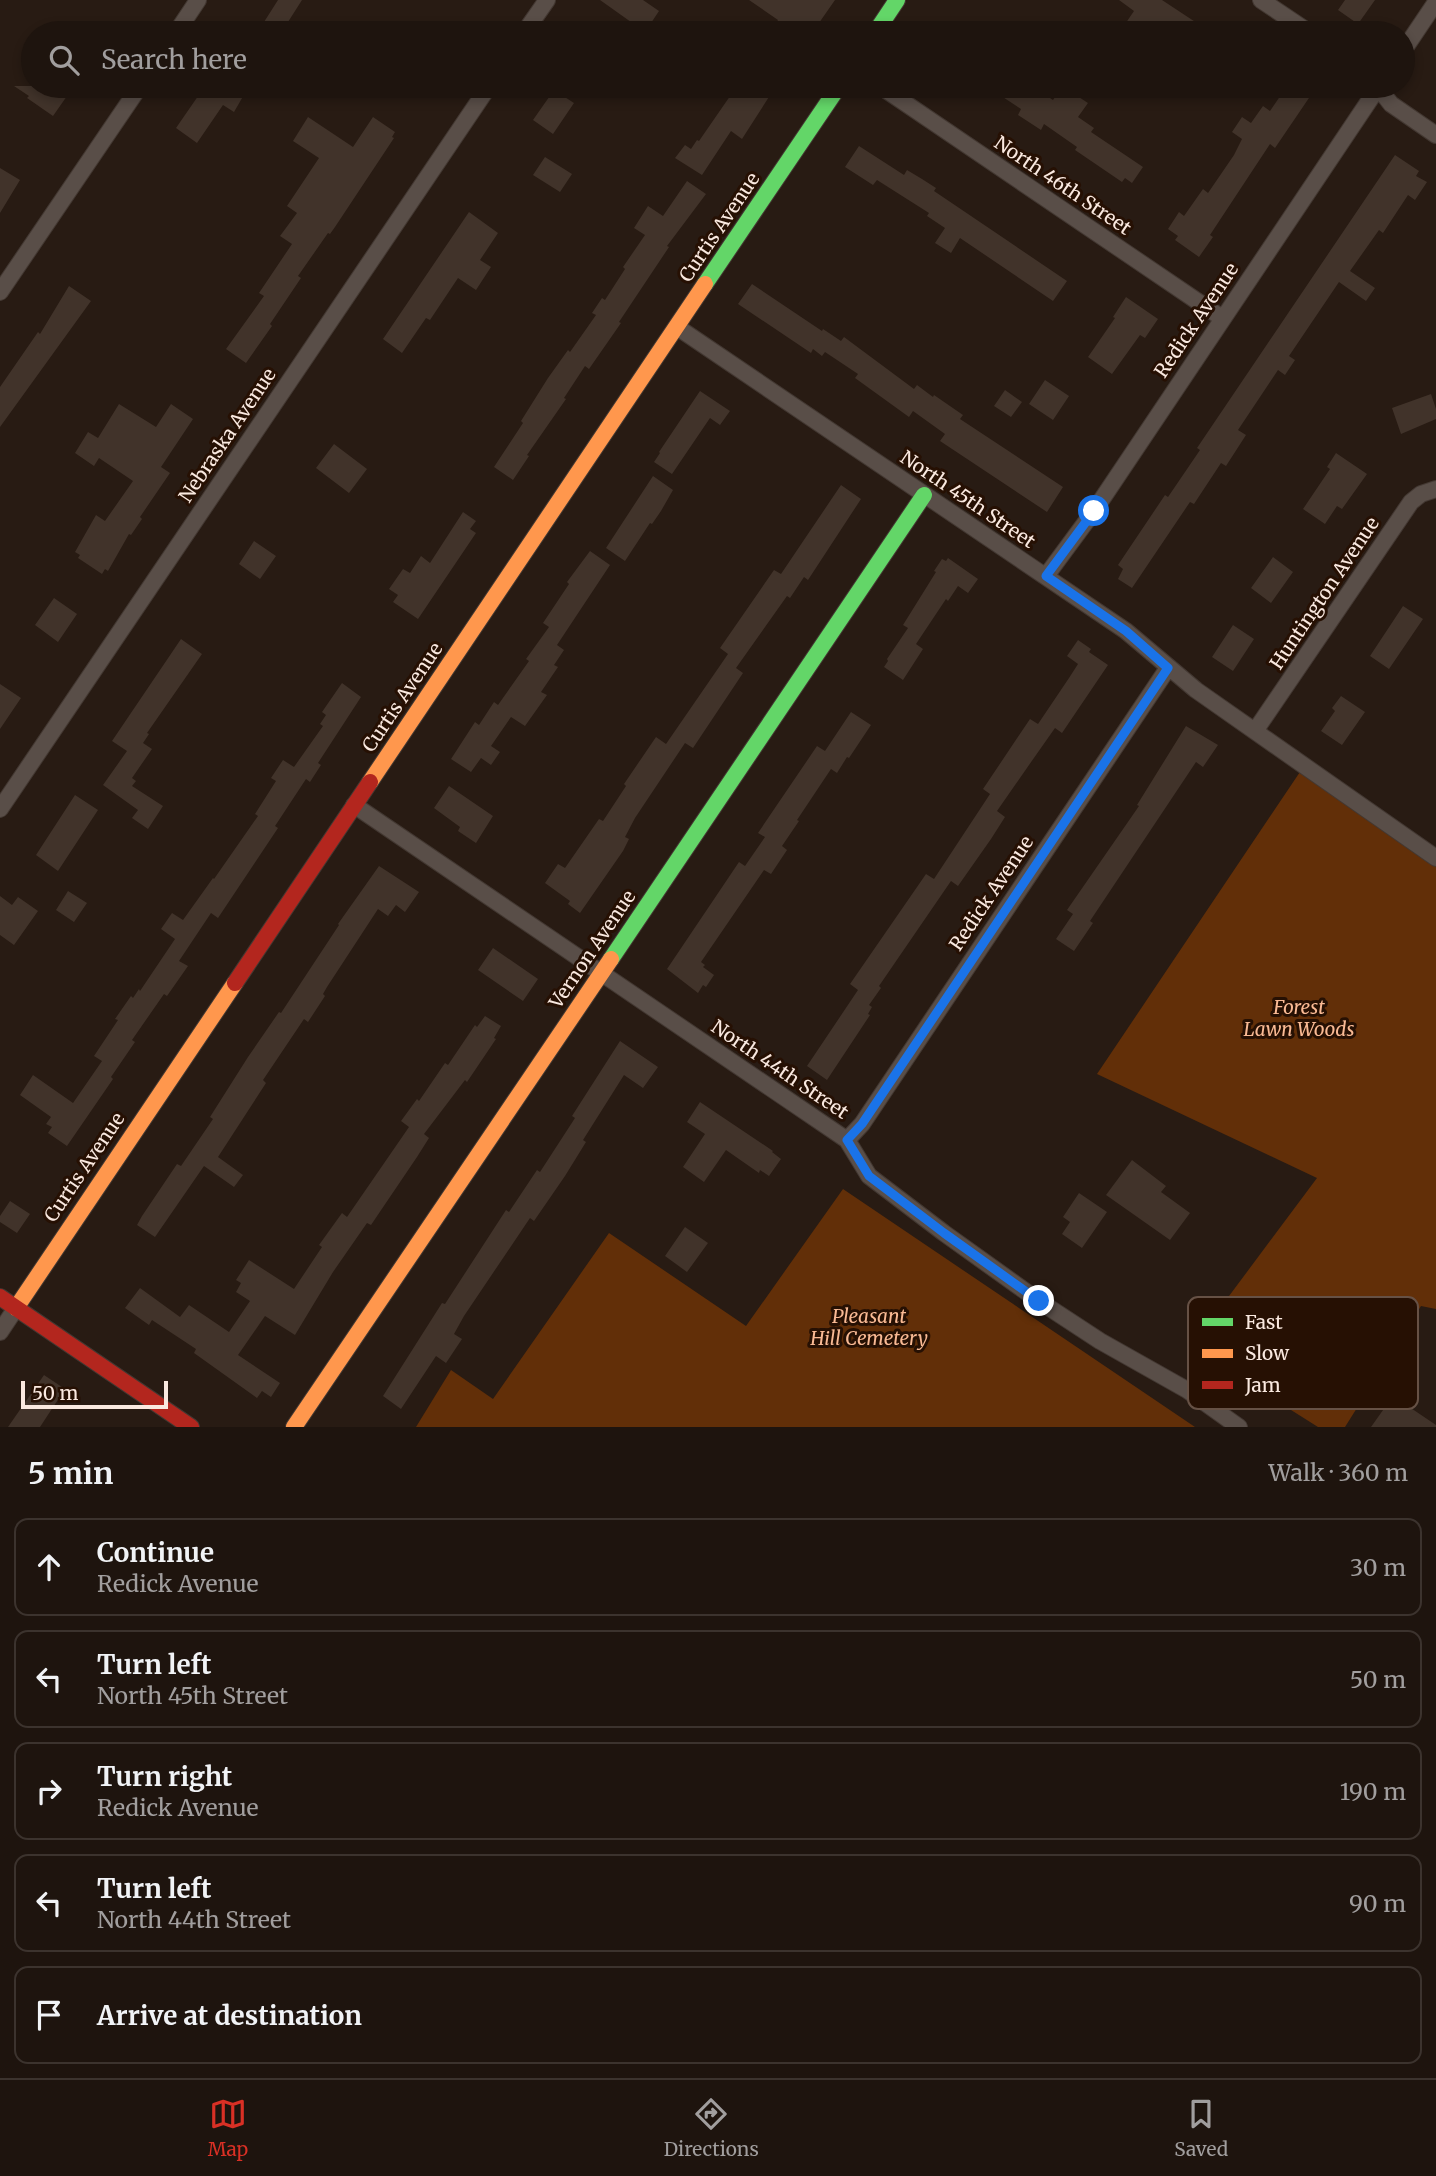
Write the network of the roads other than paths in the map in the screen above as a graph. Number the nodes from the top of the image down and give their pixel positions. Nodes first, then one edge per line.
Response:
1 (198, 0) edge
2 (547, 0) edge
3 (897, 0) edge
4 (1261, 0) edge
5 (1436, 2) edge
6 (184, 21) edge
7 (532, 21) edge
8 (882, 21) edge
9 (1292, 21) edge
10 (1415, 33) edge
11 (132, 98) edge
12 (481, 98) edge
13 (831, 98) edge
14 (898, 98) edge
15 (1370, 98) edge
16 (1387, 98) edge
17 (1436, 135) edge
18 (0, 292) edge
19 (1222, 318) junction
20 (677, 327) junction
21 (1436, 489) edge
22 (925, 495) junction
23 (1046, 576) junction
24 (1168, 668) junction
25 (1255, 731) junction
26 (354, 806) junction
27 (0, 809) edge
28 (1436, 859) edge
29 (601, 974) junction
30 (847, 1140) junction
31 (0, 1297) edge
32 (16, 1308) junction
33 (0, 1332) edge
34 (1188, 1392) edge
35 (1213, 1409) edge
36 (191, 1427) edge
37 (294, 1427) edge
38 (1239, 1427) edge

1 - 6 street
2 - 7 street
3 - 8 street
4 - 9 street
5 - 10 street
11 - 18 street
12 - 27 street, Nebraska Avenue
13 - 20 street, Curtis Avenue
14 - 19 street, North 46th Street
15 - 19 street, Redick Avenue
16 - 17 street
19 - 23 street, Redick Avenue
20 - 22 street, North 45th Street
20 - 26 street, Curtis Avenue
21 - 25 street, Huntington Avenue
22 - 23 street, North 45th Street
22 - 29 street, Vernon Avenue
23 - 24 street, North 45th Street
24 - 25 street, North 45th Street
24 - 30 street, Redick Avenue
25 - 28 street, North 45th Street
26 - 29 street, North 44th Street
26 - 32 street, Curtis Avenue
29 - 30 street, North 44th Street
29 - 37 street, Vernon Avenue
30 - 34 street, North 44th Street
31 - 32 street
32 - 33 street, Curtis Avenue
32 - 36 street
35 - 38 street, North 44th Street

